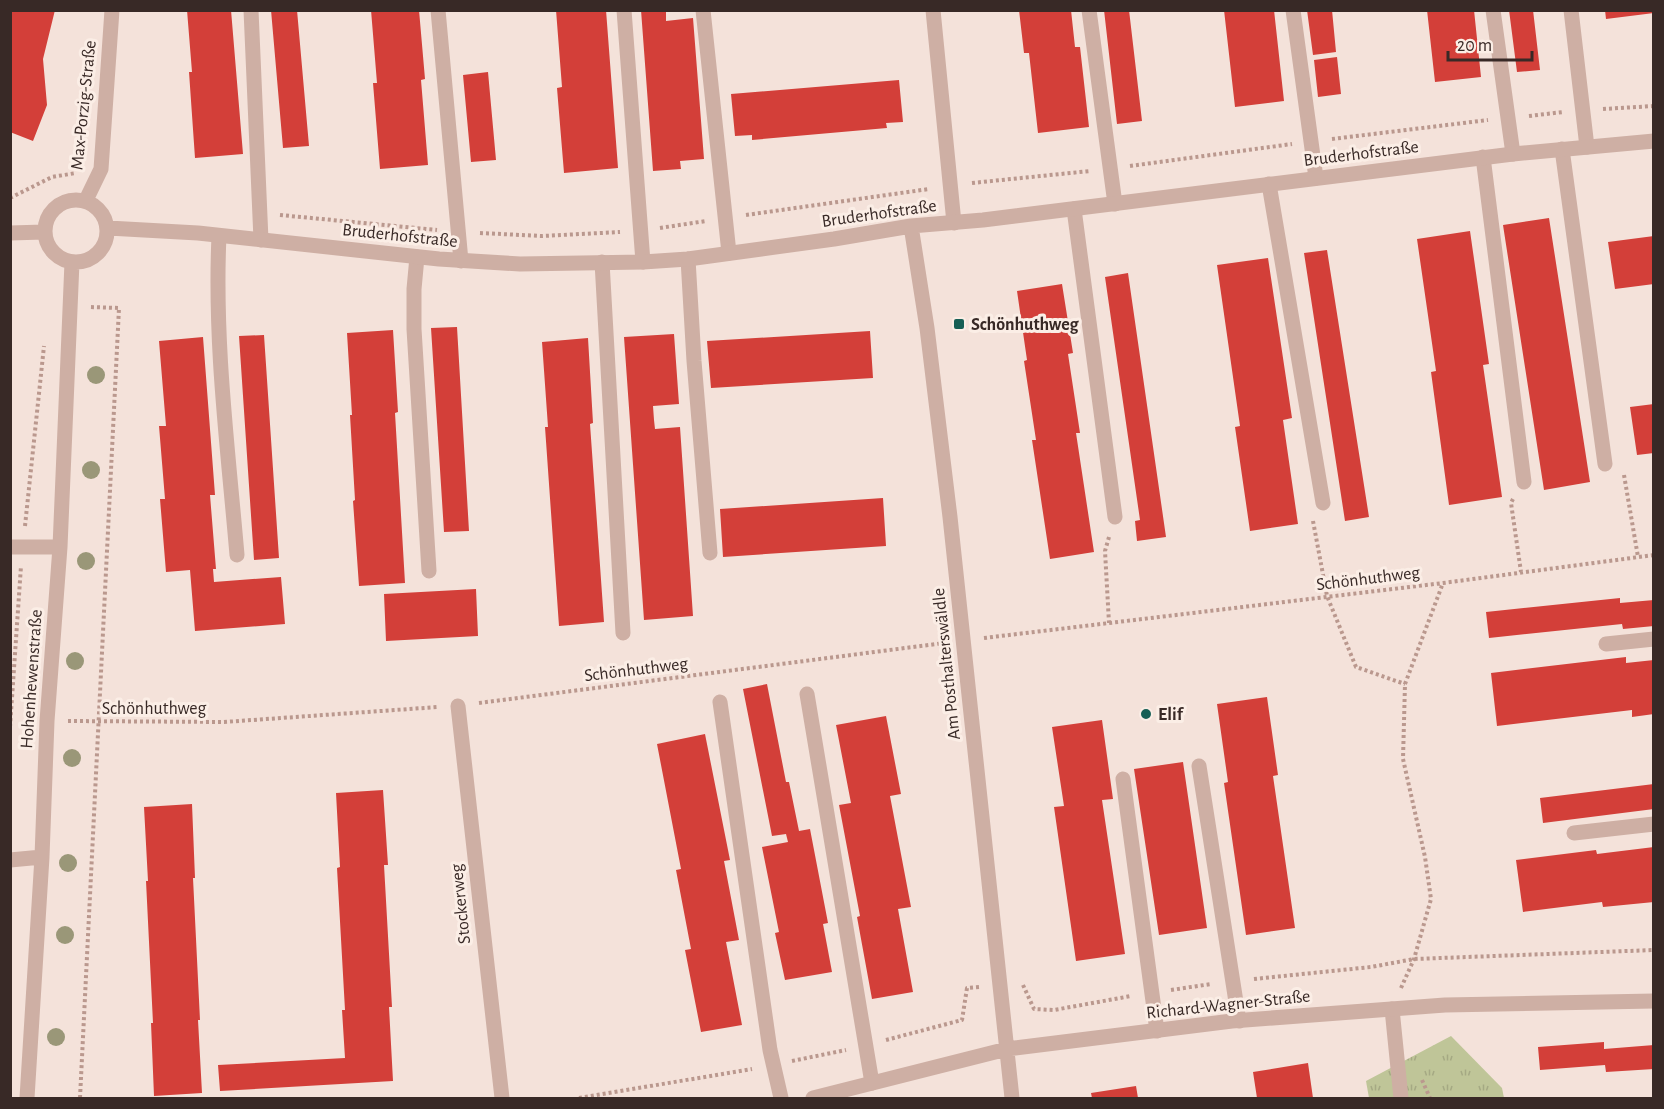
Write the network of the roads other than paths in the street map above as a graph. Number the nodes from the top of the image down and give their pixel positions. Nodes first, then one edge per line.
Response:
1 (112, 10) edge
2 (251, 10) edge
3 (438, 10) edge
4 (624, 10) edge
5 (703, 10) edge
6 (933, 10) edge
7 (1089, 10) edge
8 (1293, 10) edge
9 (1493, 10) edge
10 (1570, 10) edge
11 (1653, 141) edge
12 (1587, 147) junction
13 (1562, 149) junction
14 (1513, 154) junction
15 (1483, 157) junction
16 (1316, 178) junction
17 (1269, 184) junction
18 (86, 200) junction
19 (1114, 204) junction
20 (1074, 209) junction
21 (954, 223) junction
22 (911, 226) junction
23 (108, 228) junction
24 (44, 232) junction
25 (10, 233) edge
26 (219, 236) junction
27 (261, 240) junction
28 (729, 253) junction
29 (417, 257) junction
30 (688, 259) junction
31 (461, 261) junction
32 (72, 262) junction
33 (602, 262) junction
34 (643, 262) junction
35 (1605, 464) road end
36 (1524, 482) road end
37 (1323, 503) road end
38 (1115, 517) road end
39 (10, 547) edge
40 (60, 547) junction
41 (710, 553) dead end
42 (237, 555) dead end
43 (429, 571) dead end
44 (623, 633) dead end
45 (1653, 639) edge
46 (1606, 644) dead end
47 (807, 694) dead end
48 (720, 702) dead end
49 (458, 706) road end
50 (1199, 766) dead end
51 (1123, 779) dead end
52 (1653, 824) edge
53 (1574, 833) dead end
54 (42, 857) junction
55 (10, 860) edge
56 (1653, 1001) edge
57 (1392, 1009) junction
58 (1239, 1021) junction
59 (1157, 1030) junction
60 (1007, 1049) junction
61 (872, 1083) junction
62 (27, 1098) edge
63 (502, 1098) edge
64 (781, 1098) edge
65 (813, 1098) edge
66 (1012, 1098) edge
67 (1401, 1098) edge

1 - 18 street, Max-Porzig-Straße
2 - 27 street
3 - 31 street
4 - 34 street
5 - 28 street
6 - 21 street
7 - 19 street
8 - 16 street
9 - 14 street
10 - 12 street
11 - 12 street, Bruderhofstraße
12 - 13 street, Bruderhofstraße
13 - 14 street, Bruderhofstraße
13 - 35 street
14 - 15 street, Bruderhofstraße
15 - 16 street, Bruderhofstraße
15 - 36 street
16 - 17 street, Bruderhofstraße
17 - 19 street, Bruderhofstraße
17 - 37 street
18 - 23 street
18 - 24 street
19 - 20 street, Bruderhofstraße
20 - 21 street, Bruderhofstraße
20 - 38 street
21 - 22 street, Bruderhofstraße
22 - 28 street, Bruderhofstraße
22 - 60 street, Am Posthalterswäldle
23 - 26 street, Bruderhofstraße
23 - 32 street
24 - 25 street
24 - 32 street
26 - 27 street, Bruderhofstraße
26 - 42 street
27 - 29 street, Bruderhofstraße
28 - 30 street, Bruderhofstraße
29 - 31 street, Bruderhofstraße
29 - 43 street
30 - 34 street, Bruderhofstraße
30 - 41 street
31 - 33 street, Bruderhofstraße
32 - 40 street, Hohenhewenstraße
33 - 34 street, Bruderhofstraße
33 - 44 street
39 - 40 street
40 - 54 street, Hohenhewenstraße
45 - 46 street
47 - 61 street
48 - 64 street
49 - 63 street, Stockerweg
50 - 58 street
51 - 59 street
52 - 53 street
54 - 55 street
54 - 62 street, Hohenhewenstraße
56 - 57 street, Richard-Wagner-Straße
57 - 58 street, Richard-Wagner-Straße
57 - 67 street
58 - 59 street, Richard-Wagner-Straße
59 - 60 street, Richard-Wagner-Straße
60 - 61 street, Richard-Wagner-Straße
60 - 66 street, Am Posthalterswäldle
61 - 65 street, Richard-Wagner-Straße

